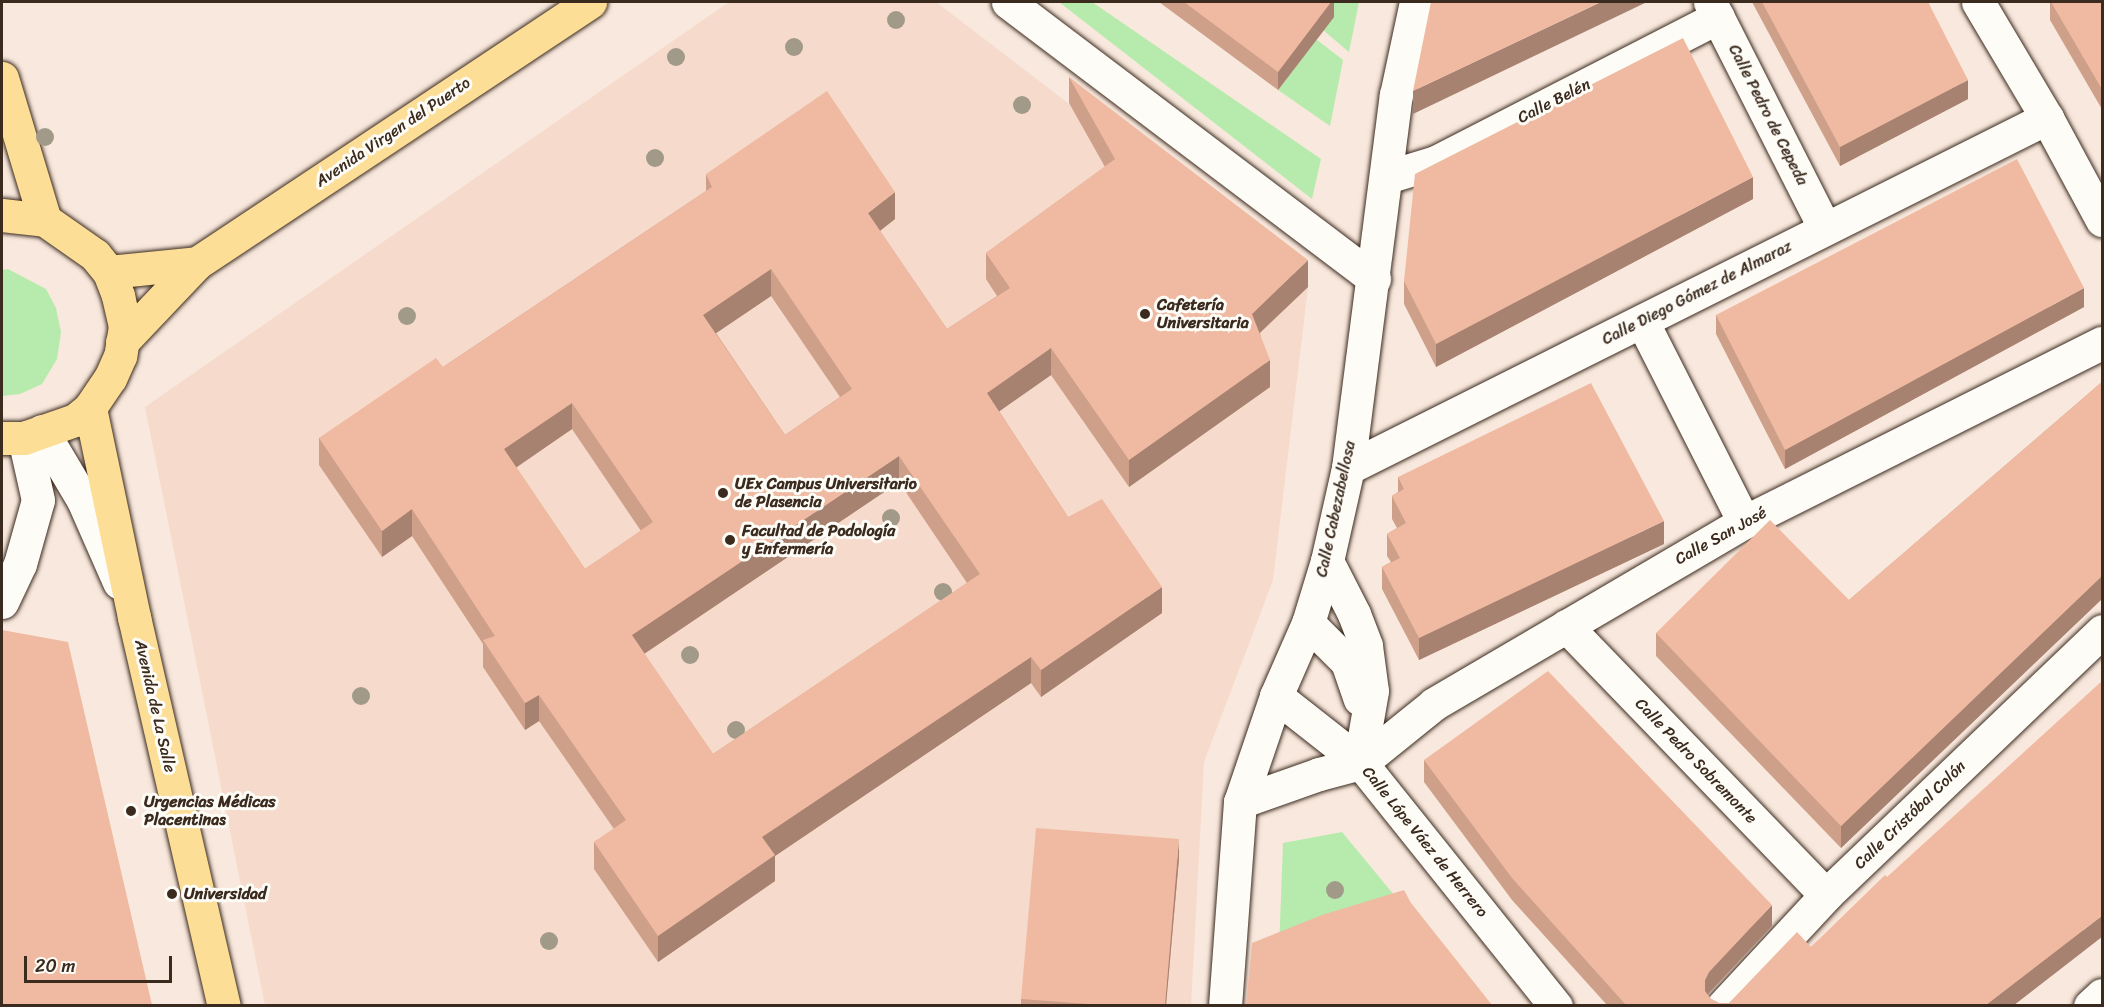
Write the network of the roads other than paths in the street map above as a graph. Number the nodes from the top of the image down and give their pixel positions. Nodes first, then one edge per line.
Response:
1 (590, 2) edge
2 (1008, 2) edge
3 (1416, 2) edge
4 (1981, 2) edge
5 (1714, 9) edge
6 (2, 78) edge
7 (2047, 118) junction
8 (1387, 177) junction
9 (2, 215) edge
10 (45, 220) junction
11 (2103, 220) edge
12 (1825, 229) junction
13 (197, 263) junction
14 (109, 272) junction
15 (1374, 279) junction
16 (1642, 321) junction
17 (122, 342) junction
18 (2103, 343) edge
19 (90, 408) junction
20 (22, 436) edge
21 (1348, 468) junction
22 (1744, 522) junction
23 (1327, 561) junction
24 (2, 602) edge
25 (134, 617) junction
26 (1308, 623) junction
27 (1566, 626) junction
28 (2103, 631) edge
29 (1276, 696) junction
30 (1361, 759) junction
31 (1240, 802) junction
32 (1826, 895) junction
33 (2103, 995) edge
34 (224, 1005) edge
35 (1225, 1005) edge
36 (1556, 1005) edge
37 (1723, 1005) edge
38 (2090, 1005) edge

1 - 13 main road, Avenida Virgen del Puerto
2 - 15 street
3 - 8 street, Calle Cabezabellosa
4 - 7 street
5 - 8 street, Calle Belén
5 - 12 street, Calle Pedro de Cepeda
6 - 10 main road
7 - 11 street
7 - 12 street, Calle Diego Gómez de Almaraz
8 - 15 street, Calle Cabezabellosa
9 - 10 main road
10 - 14 main road
12 - 16 street, Calle Diego Gómez de Almaraz
13 - 14 main road, Avenida Virgen del Puerto
13 - 17 main road, Avenida Virgen del Puerto
14 - 17 main road
15 - 21 street, Calle Cabezabellosa
16 - 21 street, Calle Diego Gómez de Almaraz
16 - 22 street
17 - 19 main road
18 - 22 street, Calle San José
19 - 20 main road
19 - 25 main road, Avenida de La Salle
20 - 24 street
20 - 25 street, Avenida de La Salle
21 - 23 street, Calle Cabezabellosa
22 - 27 street, Calle San José
23 - 26 street, Calle Cabezabellosa
23 - 30 street
25 - 34 main road, Avenida de La Salle
26 - 29 street, Calle Cabezabellosa
26 - 30 street
27 - 30 street, Calle San José
27 - 32 street, Calle Pedro Sobremonte
28 - 32 street, Calle Cristóbal Colón
29 - 30 street, Calle Lópe Váez de Herrero
29 - 31 street, Calle Cabezabellosa
30 - 31 street
30 - 36 street, Calle Lópe Váez de Herrero
31 - 35 street, Calle Cabezabellosa
32 - 37 street, Calle Cristóbal Colón
33 - 38 street

